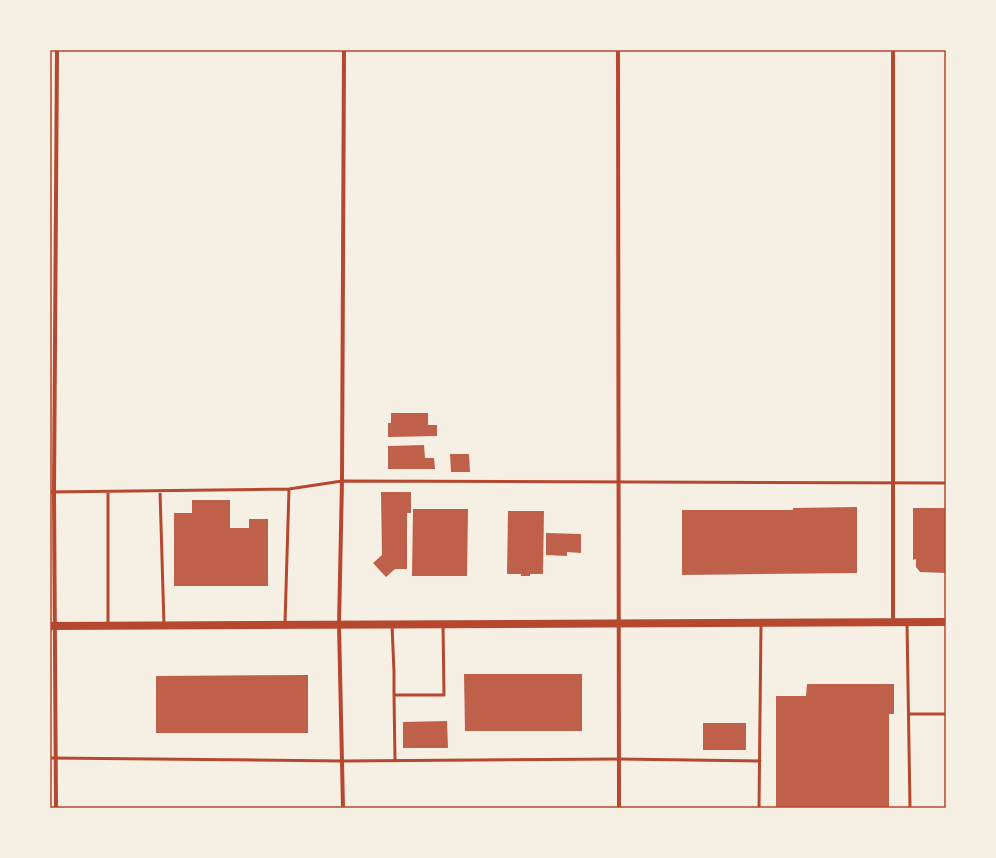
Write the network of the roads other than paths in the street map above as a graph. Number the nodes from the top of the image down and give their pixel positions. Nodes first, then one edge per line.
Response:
1 (57, 50) edge
2 (344, 50) edge
3 (618, 50) edge
4 (893, 50) edge
5 (342, 481) junction
6 (618, 481) junction
7 (946, 483) edge
8 (893, 484) junction
9 (289, 489) junction
10 (160, 491) junction
11 (52, 492) edge
12 (108, 492) junction
13 (907, 622) junction
14 (946, 622) edge
15 (761, 623) junction
16 (893, 623) junction
17 (444, 624) junction
18 (618, 624) junction
19 (285, 625) junction
20 (339, 625) junction
21 (392, 625) junction
22 (52, 626) edge
23 (108, 626) junction
24 (164, 626) junction
25 (394, 695) junction
26 (909, 714) junction
27 (946, 714) edge
28 (50, 758) edge
29 (56, 758) junction
30 (619, 759) junction
31 (395, 761) junction
32 (760, 761) junction
33 (342, 762) junction
34 (56, 808) edge
35 (343, 808) edge
36 (619, 808) edge
37 (759, 808) edge
38 (910, 808) edge

1 - 11 street
2 - 5 street
3 - 6 street
4 - 8 street
5 - 6 lane
5 - 9 lane
5 - 20 street
6 - 8 lane
6 - 18 street
7 - 8 lane
8 - 16 street
9 - 10 lane
9 - 19 lane
10 - 12 lane
10 - 24 lane
11 - 12 lane
11 - 22 street
12 - 23 lane
13 - 14 main road
13 - 16 main road
13 - 26 lane
15 - 16 main road
15 - 18 main road
15 - 32 lane
17 - 18 main road
17 - 21 main road
17 - 25 lane
18 - 30 street
19 - 20 main road
19 - 24 main road
20 - 21 main road
20 - 33 street
21 - 25 lane
22 - 23 main road
22 - 29 street
23 - 24 main road
25 - 31 lane
26 - 27 lane
26 - 38 lane
28 - 29 lane
29 - 33 lane
29 - 34 street
30 - 31 lane
30 - 32 lane
30 - 36 street
31 - 33 lane
32 - 37 lane
33 - 35 street

